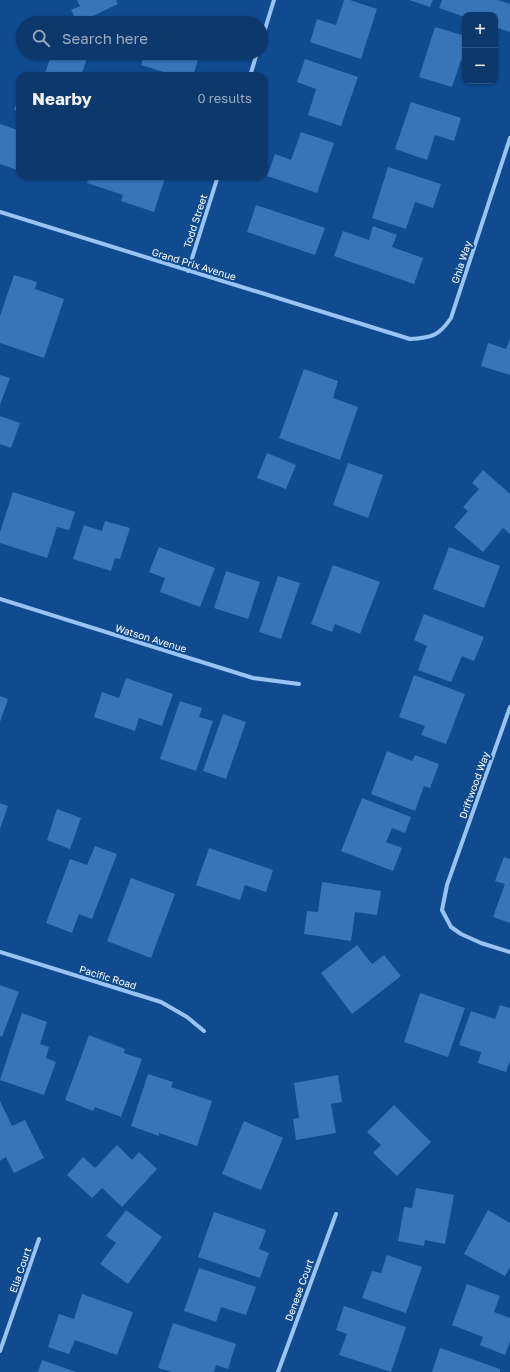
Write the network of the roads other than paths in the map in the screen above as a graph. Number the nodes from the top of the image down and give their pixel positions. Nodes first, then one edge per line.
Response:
1 (274, 0) edge
2 (268, 19) edge
3 (255, 60) edge
4 (251, 72) edge
5 (510, 138) edge
6 (217, 180) edge
7 (0, 212) edge
8 (188, 271) junction
9 (383, 331) joint
10 (0, 599) edge
11 (299, 684) dead end
12 (510, 707) edge
13 (0, 952) edge
14 (510, 952) edge
15 (204, 1031) dead end
16 (336, 1214) dead end
17 (39, 1239) dead end
18 (0, 1351) edge
19 (278, 1372) edge

1 - 2 street
3 - 4 street
5 - 9 street, Ghia Way
6 - 8 street, Todd Street
7 - 8 street, Grand Prix Avenue
8 - 9 street, Grand Prix Avenue
10 - 11 street, Watson Avenue
12 - 14 street, Driftwood Way
13 - 15 street, Pacific Road
16 - 19 street, Denese Court
17 - 18 street, Elia Court

